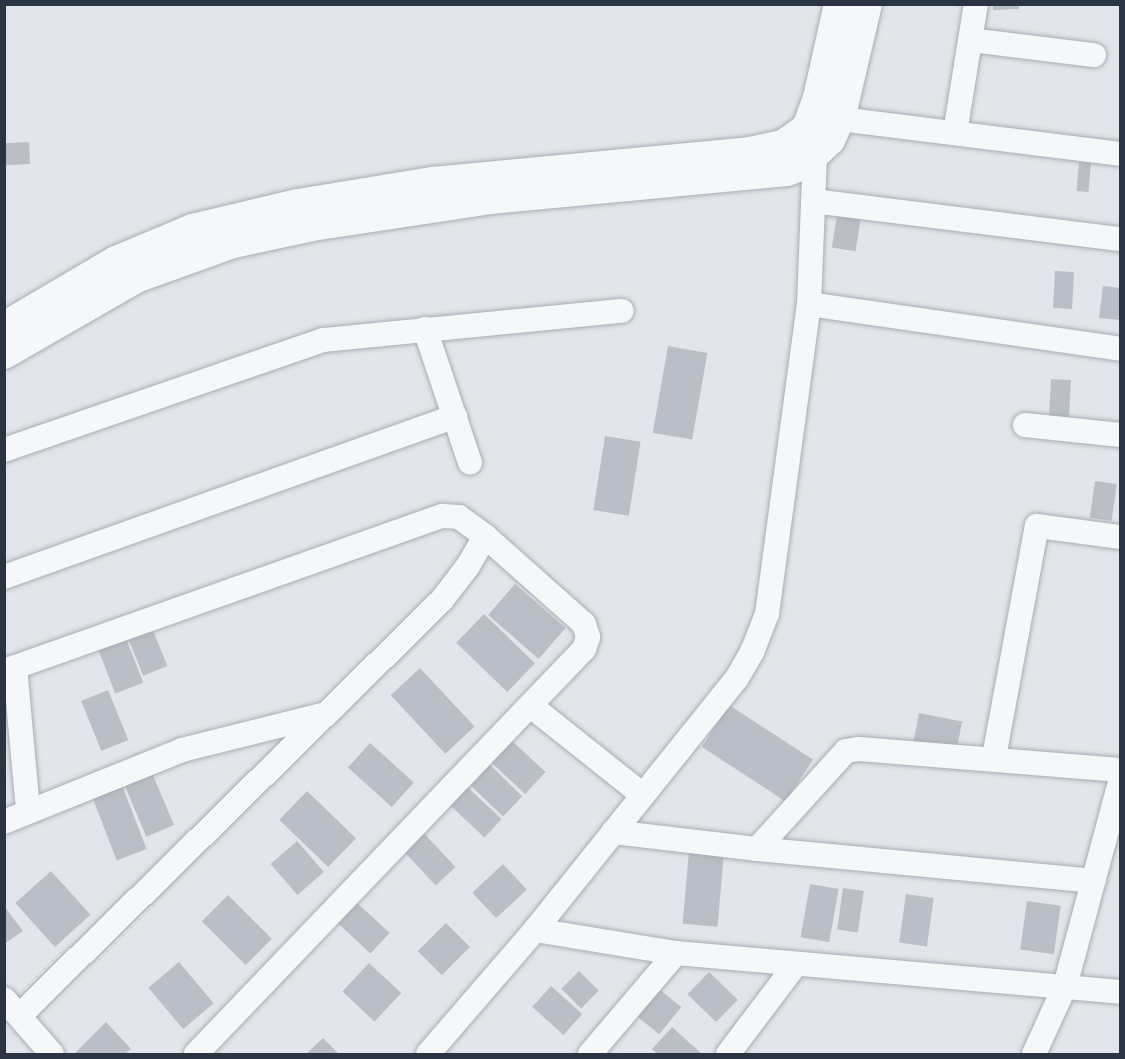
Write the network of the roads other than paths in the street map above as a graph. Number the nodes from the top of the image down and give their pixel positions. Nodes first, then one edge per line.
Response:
1 (839, 4) edge
2 (867, 4) edge
3 (976, 4) edge
4 (971, 40) junction
5 (1094, 55) dead end
6 (840, 119) junction
7 (807, 128) junction
8 (955, 133) junction
9 (1120, 154) edge
10 (815, 158) junction
11 (813, 201) junction
12 (1120, 239) edge
13 (809, 304) junction
14 (622, 311) dead end
15 (4, 327) edge
16 (425, 329) junction
17 (1120, 349) edge
18 (4, 354) edge
19 (455, 416) junction
20 (1025, 425) dead end
21 (1120, 435) edge
22 (4, 450) edge
23 (470, 463) dead end
24 (485, 536) junction
25 (1120, 537) edge
26 (4, 577) edge
27 (10, 669) edge
28 (531, 706) junction
29 (322, 715) junction
30 (994, 757) junction
31 (1120, 770) edge
32 (1120, 782) edge
33 (643, 795) junction
34 (28, 810) junction
35 (4, 822) edge
36 (613, 832) junction
37 (757, 849) junction
38 (1093, 881) junction
39 (535, 930) junction
40 (676, 952) junction
41 (796, 964) junction
42 (1065, 986) junction
43 (1120, 992) edge
44 (12, 1008) edge
45 (52, 1054) edge
46 (196, 1054) edge
47 (428, 1054) edge
48 (590, 1054) edge
49 (728, 1054) edge
50 (1034, 1054) edge

1 - 7 street
2 - 6 street
3 - 4 street
4 - 5 street
4 - 8 street
6 - 8 street
6 - 10 street
7 - 10 street
7 - 15 street
8 - 9 street
10 - 11 street
10 - 18 street
11 - 12 street
11 - 13 street
13 - 17 street
13 - 33 street
14 - 16 street
16 - 19 street
16 - 22 street
19 - 23 street
19 - 26 street
20 - 21 street
24 - 27 street
24 - 28 street
24 - 29 street
25 - 30 street
27 - 34 street
28 - 33 street
28 - 46 street
29 - 34 street
29 - 44 street
30 - 31 street
30 - 37 street
32 - 38 street
33 - 36 street
34 - 35 street
36 - 37 street
36 - 39 street
37 - 38 street
38 - 42 street
39 - 40 street
39 - 47 street
40 - 41 street
40 - 48 street
41 - 42 street
41 - 49 street
42 - 43 street
42 - 50 street
44 - 45 street

